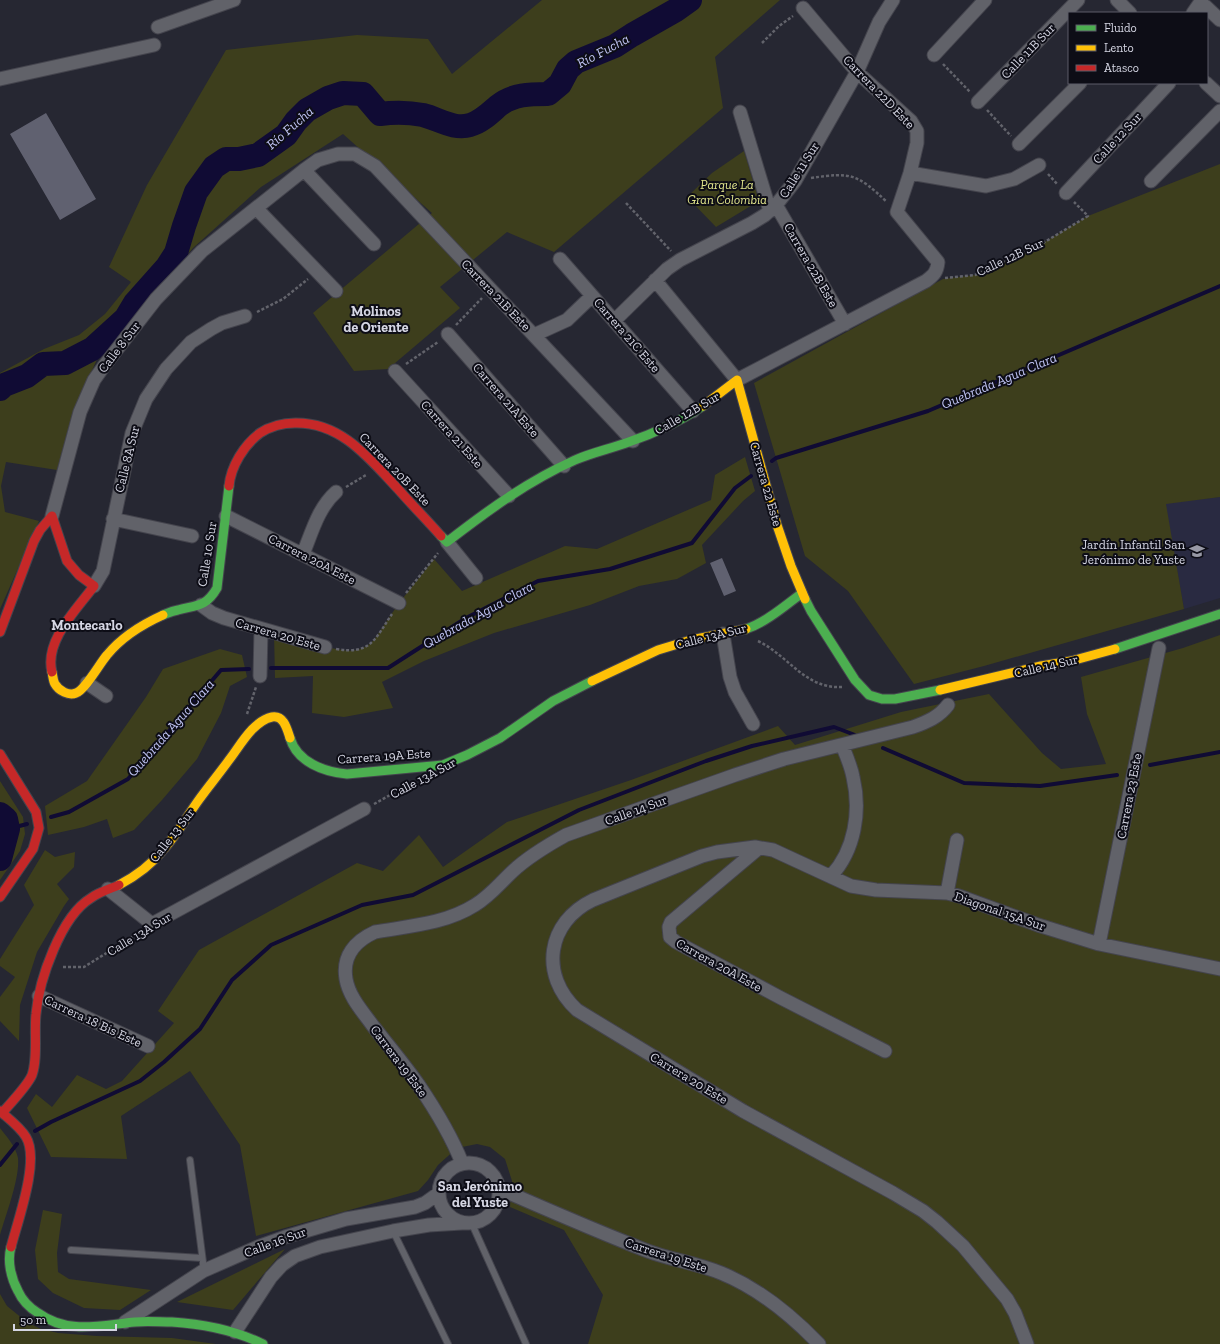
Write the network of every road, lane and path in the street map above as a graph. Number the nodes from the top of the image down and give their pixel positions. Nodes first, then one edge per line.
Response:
1 (234, 0) edge
2 (893, 0) edge
3 (985, 0) edge
4 (1078, 0) edge
5 (1116, 0) edge
6 (1202, 1) edge
7 (803, 8) joint
8 (1129, 12) edge
9 (1194, 12) edge
10 (1220, 20) edge
11 (158, 27) dead end
12 (762, 43) dead end
13 (154, 45) dead end
14 (934, 55) dead end
15 (857, 72) junction
16 (0, 79) edge
17 (1079, 84) edge
18 (1168, 84) edge
19 (1207, 84) edge
20 (1220, 96) edge
21 (978, 102) dead end
22 (1220, 111) edge
23 (740, 112) dead end
24 (1019, 144) dead end
25 (355, 154) joint
26 (1039, 165) dead end
27 (304, 170) junction
28 (910, 173) junction
29 (795, 181) junction
30 (1152, 181) dead end
31 (1066, 193) dead end
32 (626, 203) dead end
33 (256, 208) junction
34 (773, 208) junction
35 (898, 212) junction
36 (1088, 216) dead end
37 (374, 244) dead end
38 (560, 259) dead end
39 (680, 260) junction
40 (318, 272) junction
41 (655, 280) junction
42 (926, 281) junction
43 (336, 291) dead end
44 (592, 296) junction
45 (245, 316) joint
46 (614, 321) junction
47 (845, 324) junction
48 (448, 334) dead end
49 (534, 335) junction
50 (395, 371) dead end
51 (737, 380) junction
52 (693, 411) junction
53 (293, 423) joint
54 (633, 441) junction
55 (564, 466) junction
56 (379, 468) junction
57 (336, 492) joint
58 (509, 496) junction
59 (52, 516) junction
60 (226, 516) junction
61 (113, 519) junction
62 (192, 536) dead end
63 (447, 542) junction
64 (303, 554) junction
65 (476, 578) dead end
66 (94, 586) junction
67 (802, 593) junction
68 (399, 603) dead end
69 (201, 605) junction
70 (1220, 614) edge
71 (262, 629) junction
72 (740, 631) junction
73 (0, 632) edge
74 (723, 634) junction
75 (325, 647) joint
76 (1159, 648) dead end
77 (358, 650) dead end
78 (260, 676) joint
79 (88, 681) junction
80 (860, 686) junction
81 (869, 695) joint
82 (106, 696) dead end
83 (948, 705) dead end
84 (259, 723) joint
85 (753, 724) dead end
86 (251, 731) junction
87 (842, 745) junction
88 (0, 754) edge
89 (443, 765) joint
90 (410, 783) dead end
91 (364, 809) joint
92 (958, 840) dead end
93 (759, 848) junction
94 (831, 876) junction
95 (108, 889) junction
96 (947, 893) junction
97 (0, 898) edge
98 (152, 924) junction
99 (1099, 944) junction
100 (347, 956) joint
101 (46, 968) junction
102 (1220, 969) edge
103 (39, 996) junction
104 (148, 1046) dead end
105 (885, 1051) dead end
106 (1, 1112) edge
107 (190, 1160) dead end
108 (462, 1164) junction
109 (500, 1189) junction
110 (439, 1193) junction
111 (467, 1223) junction
112 (393, 1231) junction
113 (71, 1250) dead end
114 (202, 1258) junction
115 (203, 1271) junction
116 (123, 1323) junction
117 (235, 1332) junction
118 (263, 1344) edge
119 (448, 1344) edge
120 (526, 1344) edge
121 (818, 1344) edge
122 (1027, 1344) edge

1 - 11 street
2 - 15 street, Calle 11 Sur
3 - 14 street
4 - 21 street, Calle 11B Sur
5 - 8 street
6 - 9 street
6 - 10 street
7 - 12 path
7 - 15 street, Carrera 22D Este
13 - 16 street
15 - 28 street, Carrera 22D Este
15 - 29 street, Calle 11 Sur
17 - 24 street
18 - 31 street, Calle 12 Sur
19 - 20 street
22 - 30 street
23 - 34 street, Carrera 22B Este
25 - 27 street, Calle 8 Sur
25 - 49 street, Carrera 21B Este
26 - 28 street
27 - 33 street, Calle 8 Sur
27 - 37 street
28 - 35 street
29 - 34 street, Calle 11 Sur
29 - 35 path
32 - 39 path
33 - 40 street
33 - 59 street, Calle 8 Sur
34 - 39 street, Calle 11 Sur
34 - 47 street, Carrera 22B Este
35 - 42 street, Calle 12B Sur
36 - 42 path, Calle 12B Sur
38 - 44 street, Carrera 21C Este
39 - 41 street, Calle 11 Sur
40 - 43 street
40 - 45 path
41 - 46 street, Calle 11 Sur
41 - 51 street, Carrera 22 Este
42 - 47 street, Calle 12B Sur
44 - 46 street, Carrera 21C Este
44 - 49 street
45 - 61 street, Calle 8A Sur
46 - 52 street, Carrera 21C Este
47 - 51 street, Calle 12B Sur
48 - 55 street, Carrera 21A Este
49 - 54 street, Carrera 21B Este
50 - 58 street, Carrera 21 Este
51 - 52 street, Calle 12B Sur
51 - 67 street, Carrera 22 Este
52 - 54 street, Calle 12B Sur
53 - 56 street, Carrera 20B Este
53 - 60 street, Calle 10 Sur
54 - 55 street, Calle 12B Sur
55 - 58 street, Calle 12B Sur
56 - 57 path
56 - 63 street, Carrera 20B Este
57 - 64 street
58 - 63 street, Calle 12B Sur
59 - 66 street
59 - 73 street, Calle 8 Sur
60 - 64 street, Carrera 20A Este
60 - 69 street, Calle 10 Sur
61 - 62 street
61 - 66 street, Calle 8A Sur
63 - 65 street
64 - 68 street, Carrera 20A Este
66 - 79 street, Calle 8A Sur
67 - 72 street, Calle 13A Sur
67 - 80 street, Carrera 22 Este
69 - 71 street, Carrera 20 Este
69 - 79 street, Calle 10 Sur
70 - 81 street, Calle 14 Sur
71 - 75 street, Carrera 20 Este
71 - 78 street
72 - 74 street, Calle 13A Sur
72 - 80 path
74 - 85 street
74 - 89 street, Calle 13A Sur
75 - 77 path, Carrera 20 Este
76 - 99 street, Carrera 23 Este
78 - 86 path
79 - 82 street
80 - 81 street, Carrera 22 Este
83 - 87 street, Calle 14 Sur
84 - 86 street, Calle 13 Sur
84 - 89 street, Carrera 19A Este
86 - 95 street, Calle 13 Sur
87 - 94 street
87 - 100 street, Calle 14 Sur
88 - 97 street
90 - 91 path, Calle 13A Sur
91 - 98 street, Calle 13A Sur
92 - 96 street
93 - 94 street, Diagonal 15A Sur
93 - 105 street, Carrera 20A Este
93 - 122 street, Carrera 20 Este
94 - 96 street, Diagonal 15A Sur
95 - 98 street
95 - 101 street, Calle 13 Sur
96 - 99 street, Diagonal 15A Sur
98 - 101 path, Calle 13A Sur
99 - 102 street, Diagonal 15A Sur
100 - 108 street, Carrera 19 Este
101 - 103 street, Calle 13 Sur
103 - 104 street, Carrera 18 Bis Este
103 - 106 street, Calle 13 Sur
106 - 116 street
107 - 114 lane
108 - 109 street
108 - 110 street
109 - 111 street
109 - 121 street, Carrera 19 Este
110 - 111 street
110 - 115 street, Calle 16 Sur
111 - 112 street, Calle 16 Sur
111 - 120 lane
112 - 117 street, Calle 16 Sur
112 - 119 lane
113 - 114 lane
114 - 115 lane
115 - 116 street, Calle 16 Sur
116 - 117 street
117 - 118 street

